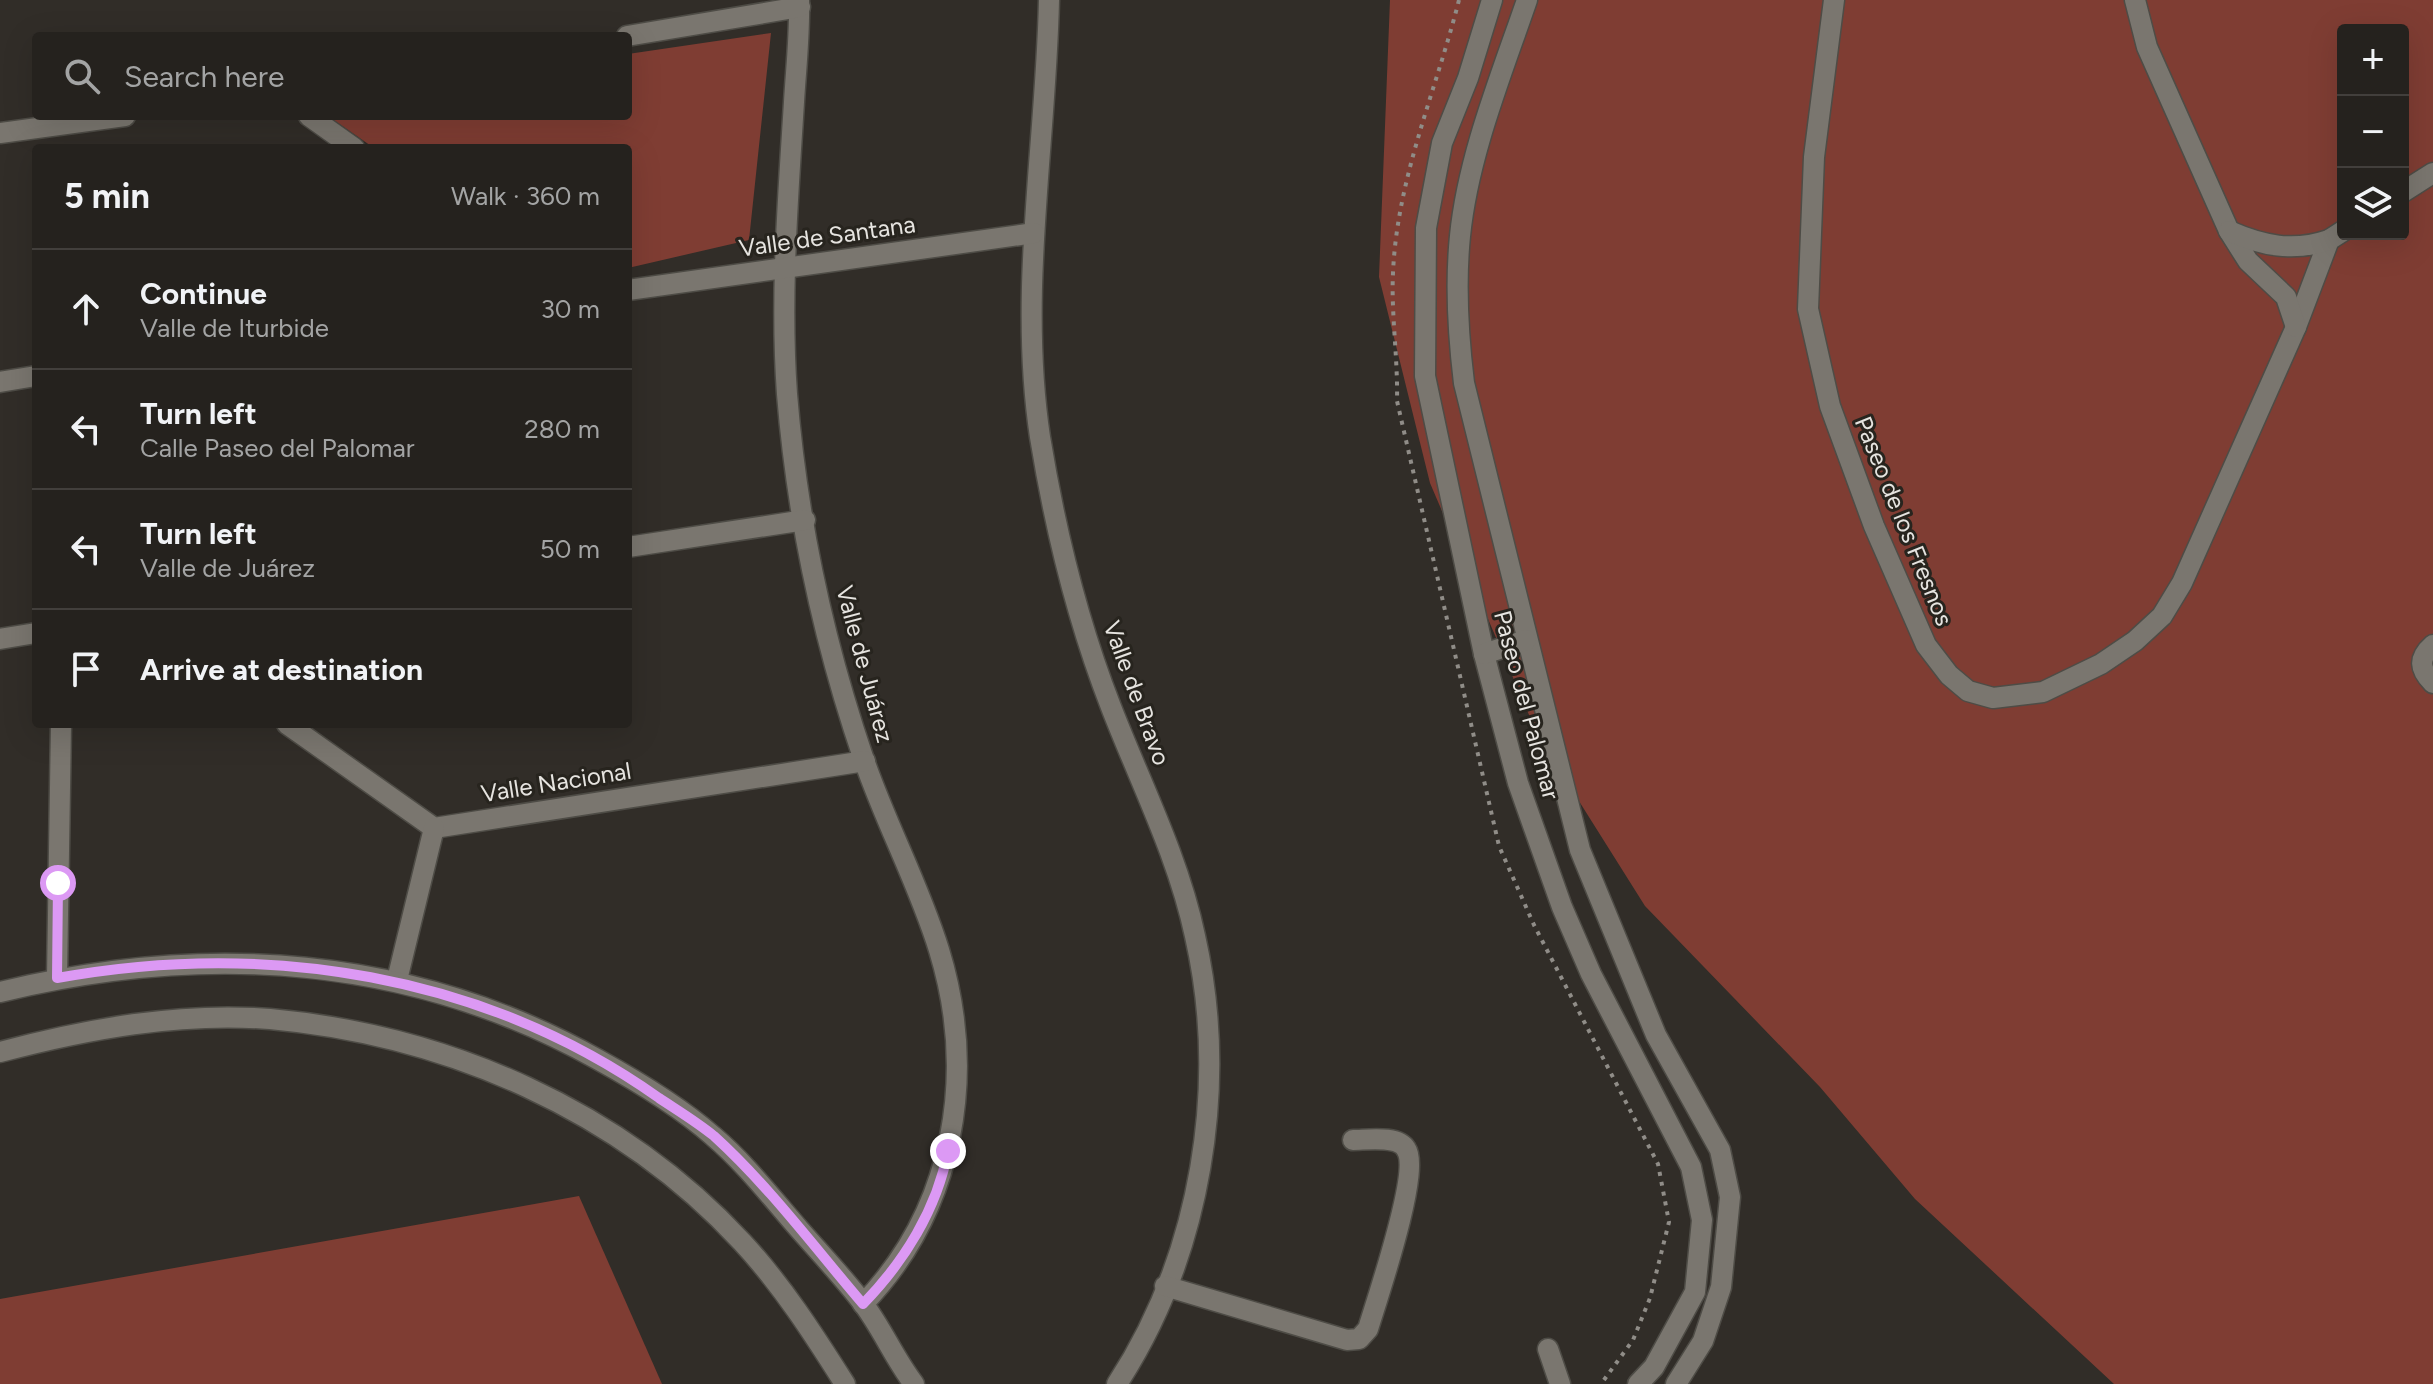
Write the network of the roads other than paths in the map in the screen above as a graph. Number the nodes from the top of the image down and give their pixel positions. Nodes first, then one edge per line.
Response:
1 (1049, 0) edge
2 (1492, 0) edge
3 (1527, 0) edge
4 (1834, 0) edge
5 (2135, 0) edge
6 (800, 3) edge
7 (632, 35) edge
8 (1468, 78) junction
9 (1498, 88) junction
10 (96, 120) edge
11 (315, 120) edge
12 (0, 133) edge
13 (348, 144) edge
14 (2433, 173) edge
15 (2409, 188) edge
16 (2229, 231) junction
17 (1034, 233) junction
18 (2336, 236) edge
19 (784, 267) junction
20 (632, 289) edge
21 (2296, 327) junction
22 (32, 377) edge
23 (0, 382) edge
24 (805, 520) junction
25 (632, 546) edge
26 (32, 634) edge
27 (0, 639) edge
28 (1526, 640) junction
29 (2433, 645) edge
30 (1484, 654) junction
31 (2433, 683) edge
32 (61, 728) edge
33 (293, 728) edge
34 (865, 761) junction
35 (434, 828) junction
36 (57, 978) junction
37 (397, 980) junction
38 (0, 992) edge
39 (1656, 1035) junction
40 (1630, 1051) junction
41 (0, 1052) edge
42 (1353, 1140) dead end
43 (1165, 1286) junction
44 (863, 1304) junction
45 (1548, 1349) dead end
46 (845, 1384) edge
47 (914, 1384) edge
48 (1117, 1384) edge
49 (1560, 1384) edge
50 (1638, 1384) edge
51 (1676, 1384) edge

1 - 17 street, Valle de Bravo
2 - 8 street, Paseo del Palomar
3 - 9 street, Paseo del Palomar
4 - 21 street, Paseo de los Fresnos
5 - 16 street
6 - 7 street
6 - 19 street, Valle de Juárez
8 - 9 street
8 - 30 street, Paseo del Palomar
9 - 28 street, Paseo del Palomar
10 - 12 street
11 - 13 street
14 - 15 street
16 - 18 street
16 - 21 street
17 - 19 street, Valle de Santana
17 - 43 street, Valle de Bravo
18 - 21 street, Paseo de los Fresnos
19 - 20 street, Valle de Santana
19 - 24 street, Valle de Juárez
22 - 23 street
24 - 25 street
24 - 34 street, Valle de Juárez
26 - 27 street
28 - 30 street
28 - 39 street, Paseo del Palomar
29 - 31 street
30 - 40 street, Paseo del Palomar
32 - 36 street
33 - 35 street
34 - 35 street, Valle Nacional
34 - 44 street, Valle de Juárez
35 - 37 street
36 - 37 street
36 - 38 street
37 - 44 street
39 - 40 street
39 - 51 street, Paseo del Palomar
40 - 50 street, Paseo del Palomar
41 - 46 street
42 - 43 street
43 - 48 street, Valle de Bravo
44 - 47 street
45 - 49 street

